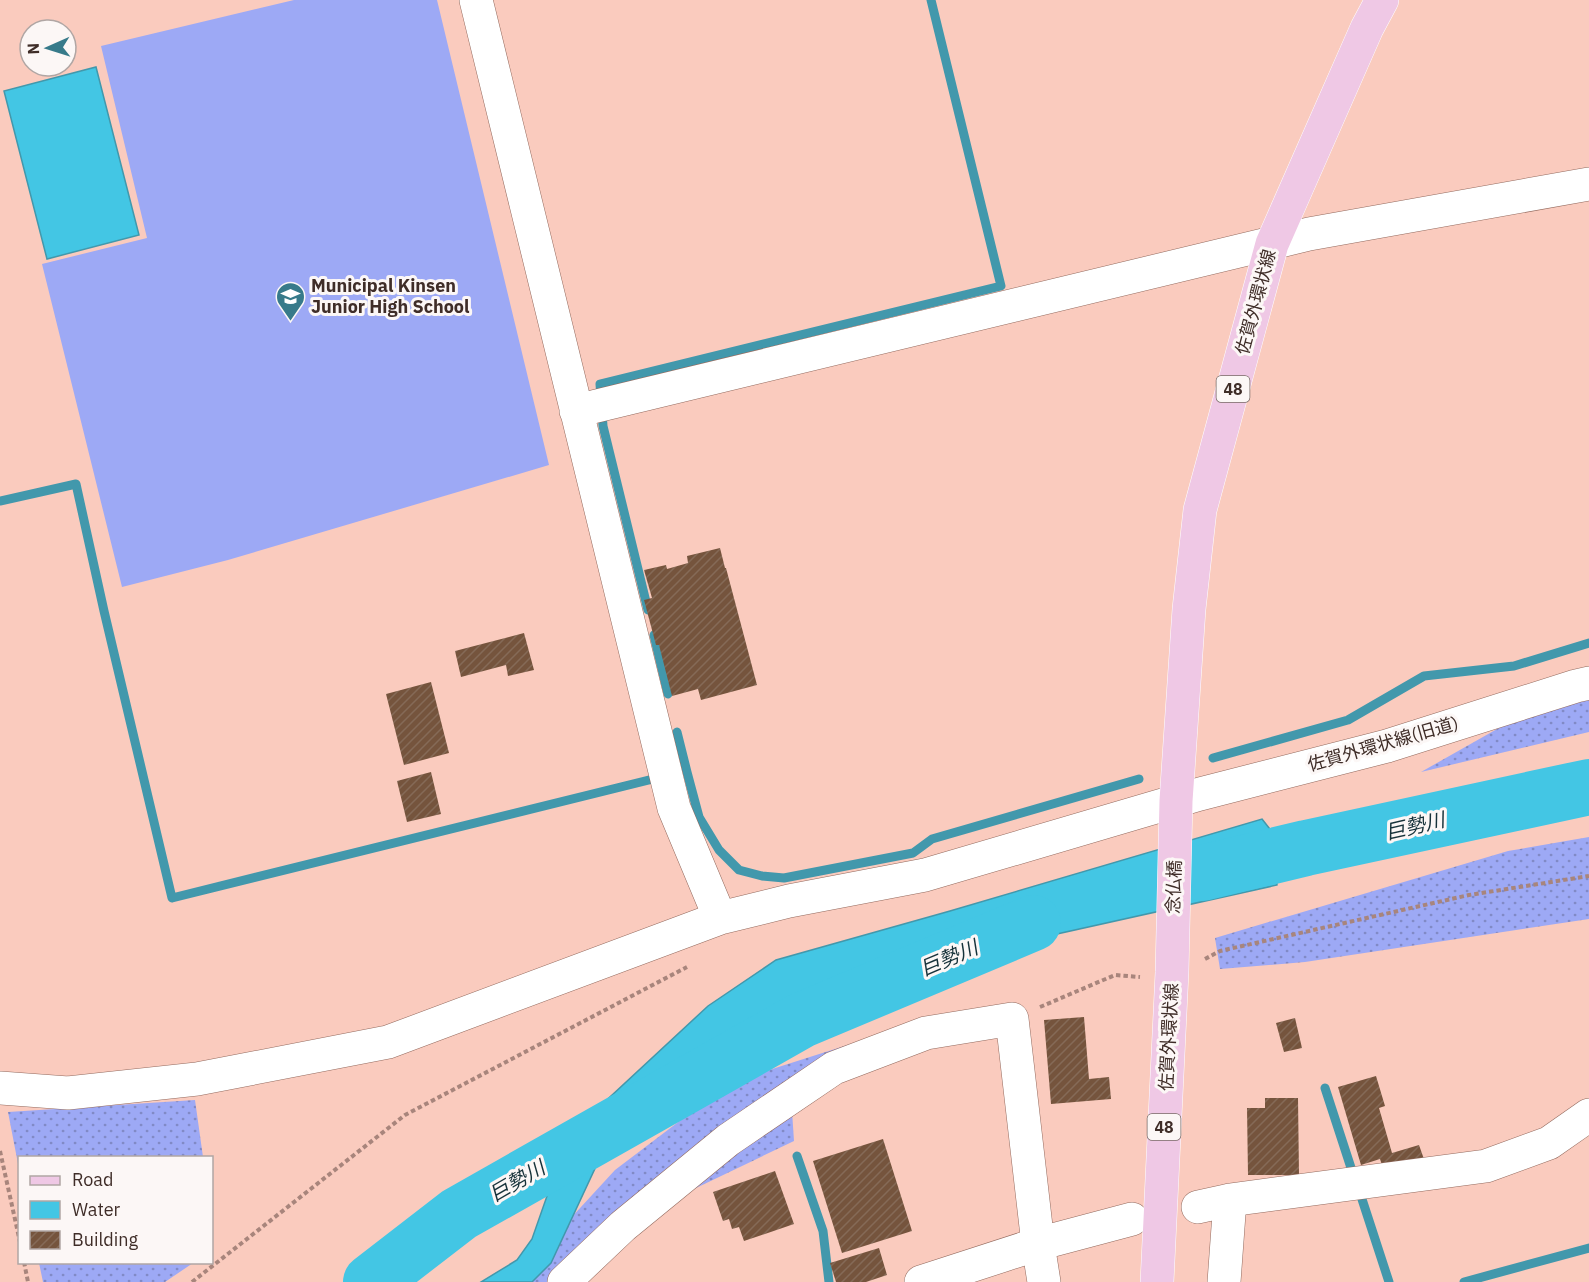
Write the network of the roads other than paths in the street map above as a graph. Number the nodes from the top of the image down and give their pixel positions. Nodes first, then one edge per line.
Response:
1 (476, 0) edge
2 (1382, 0) edge
3 (1589, 184) edge
4 (1272, 244) junction
5 (593, 407) junction
6 (1589, 683) edge
7 (1176, 801) junction
8 (720, 918) junction
9 (1160, 975) joint
10 (0, 1089) edge
11 (1589, 1115) edge
12 (1230, 1200) junction
13 (1198, 1207) dead end
14 (1132, 1219) dead end
15 (1038, 1244) junction
16 (564, 1282) edge
17 (921, 1282) edge
18 (1044, 1282) edge
19 (1157, 1282) edge
20 (1224, 1282) edge

1 - 5 street
2 - 4 main road, 佐賀外環状線 / 48
3 - 4 street
4 - 5 street
4 - 7 main road, 佐賀外環状線 / 48
5 - 8 street
6 - 7 street, 佐賀外環状線(旧道)
7 - 8 street, 佐賀外環状線(旧道)
7 - 9 main road, 念仏橋 / 48
8 - 10 street, 佐賀外環状線(旧道)
9 - 19 main road, 佐賀外環状線 / 48
11 - 12 street
12 - 13 street
12 - 20 street
14 - 15 street
15 - 16 street
15 - 17 street
15 - 18 street

